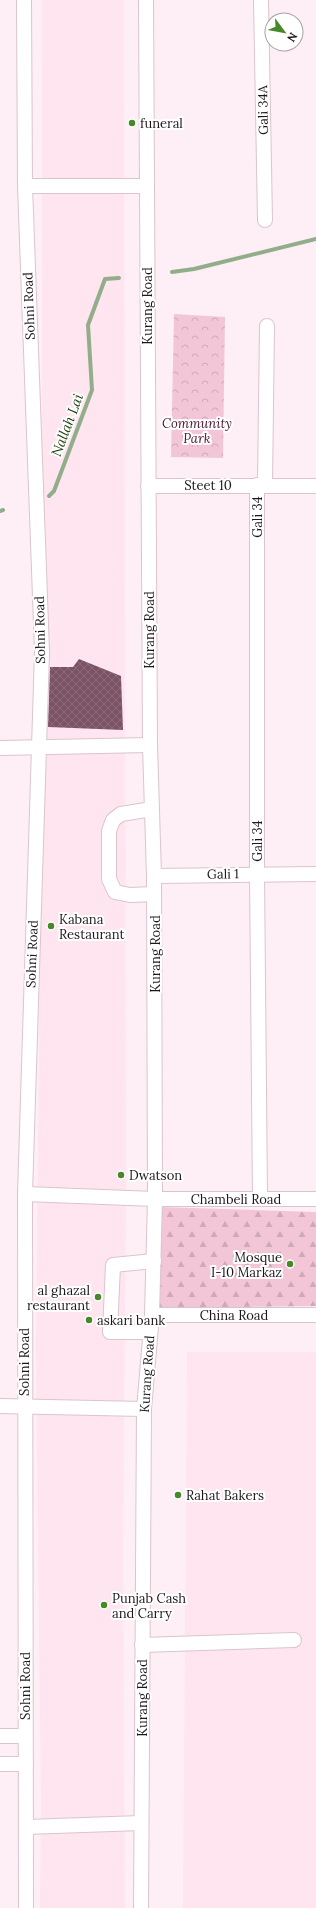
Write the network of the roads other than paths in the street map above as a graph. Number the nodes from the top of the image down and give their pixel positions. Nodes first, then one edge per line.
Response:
1 (24, 0) edge
2 (146, 0) edge
3 (261, 0) edge
4 (25, 186) junction
5 (147, 186) junction
6 (265, 220) dead end
7 (267, 326) dead end
8 (261, 485) junction
9 (148, 486) junction
10 (316, 486) edge
11 (150, 745) junction
12 (39, 747) junction
13 (0, 748) edge
14 (152, 809) junction
15 (257, 873) junction
16 (316, 874) edge
17 (154, 876) junction
18 (154, 894) junction
19 (25, 1194) junction
20 (260, 1198) junction
21 (155, 1199) junction
22 (316, 1199) edge
23 (154, 1260) junction
24 (316, 1314) edge
25 (152, 1315) junction
26 (150, 1332) junction
27 (0, 1406) edge
28 (24, 1406) junction
29 (144, 1409) junction
30 (294, 1640) dead end
31 (142, 1645) junction
32 (0, 1736) edge
33 (25, 1736) junction
34 (0, 1764) edge
35 (26, 1764) junction
36 (141, 1823) junction
37 (26, 1827) junction
38 (26, 1908) edge
39 (141, 1908) edge

1 - 4 street, Sohni Road
2 - 5 street, Kurang Road
3 - 6 street, Gali 34A
4 - 5 street
4 - 12 street, Sohni Road
5 - 9 street, Kurang Road
7 - 8 street, Gali 34
8 - 9 street, Steet 10
8 - 10 street, Steet 10
8 - 15 street, Gali 34
9 - 11 street, Kurang Road
11 - 12 street
11 - 14 street, Kurang Road
12 - 13 street
12 - 19 street, Sohni Road
14 - 17 street, Kurang Road
14 - 18 street
15 - 16 street, Gali 1
15 - 17 street, Gali 1
15 - 20 street, Gali 34
17 - 18 street, Kurang Road
18 - 21 street, Kurang Road
19 - 21 street, Chambeli Road
19 - 28 street, Sohni Road
20 - 21 street, Chambeli Road
20 - 22 street, Chambeli Road
21 - 23 street, Kurang Road
23 - 25 street, Kurang Road
23 - 26 street
24 - 25 street, China Road
25 - 26 street, Kurang Road
26 - 29 street, Kurang Road
27 - 28 street
28 - 29 street
28 - 33 street, Sohni Road
29 - 31 street, Kurang Road
30 - 31 street
31 - 36 street, Kurang Road
32 - 33 street
33 - 35 street, Sohni Road
34 - 35 street
35 - 37 street, Sohni Road
36 - 37 street
36 - 39 street, Kurang Road
37 - 38 street, Sohni Road

